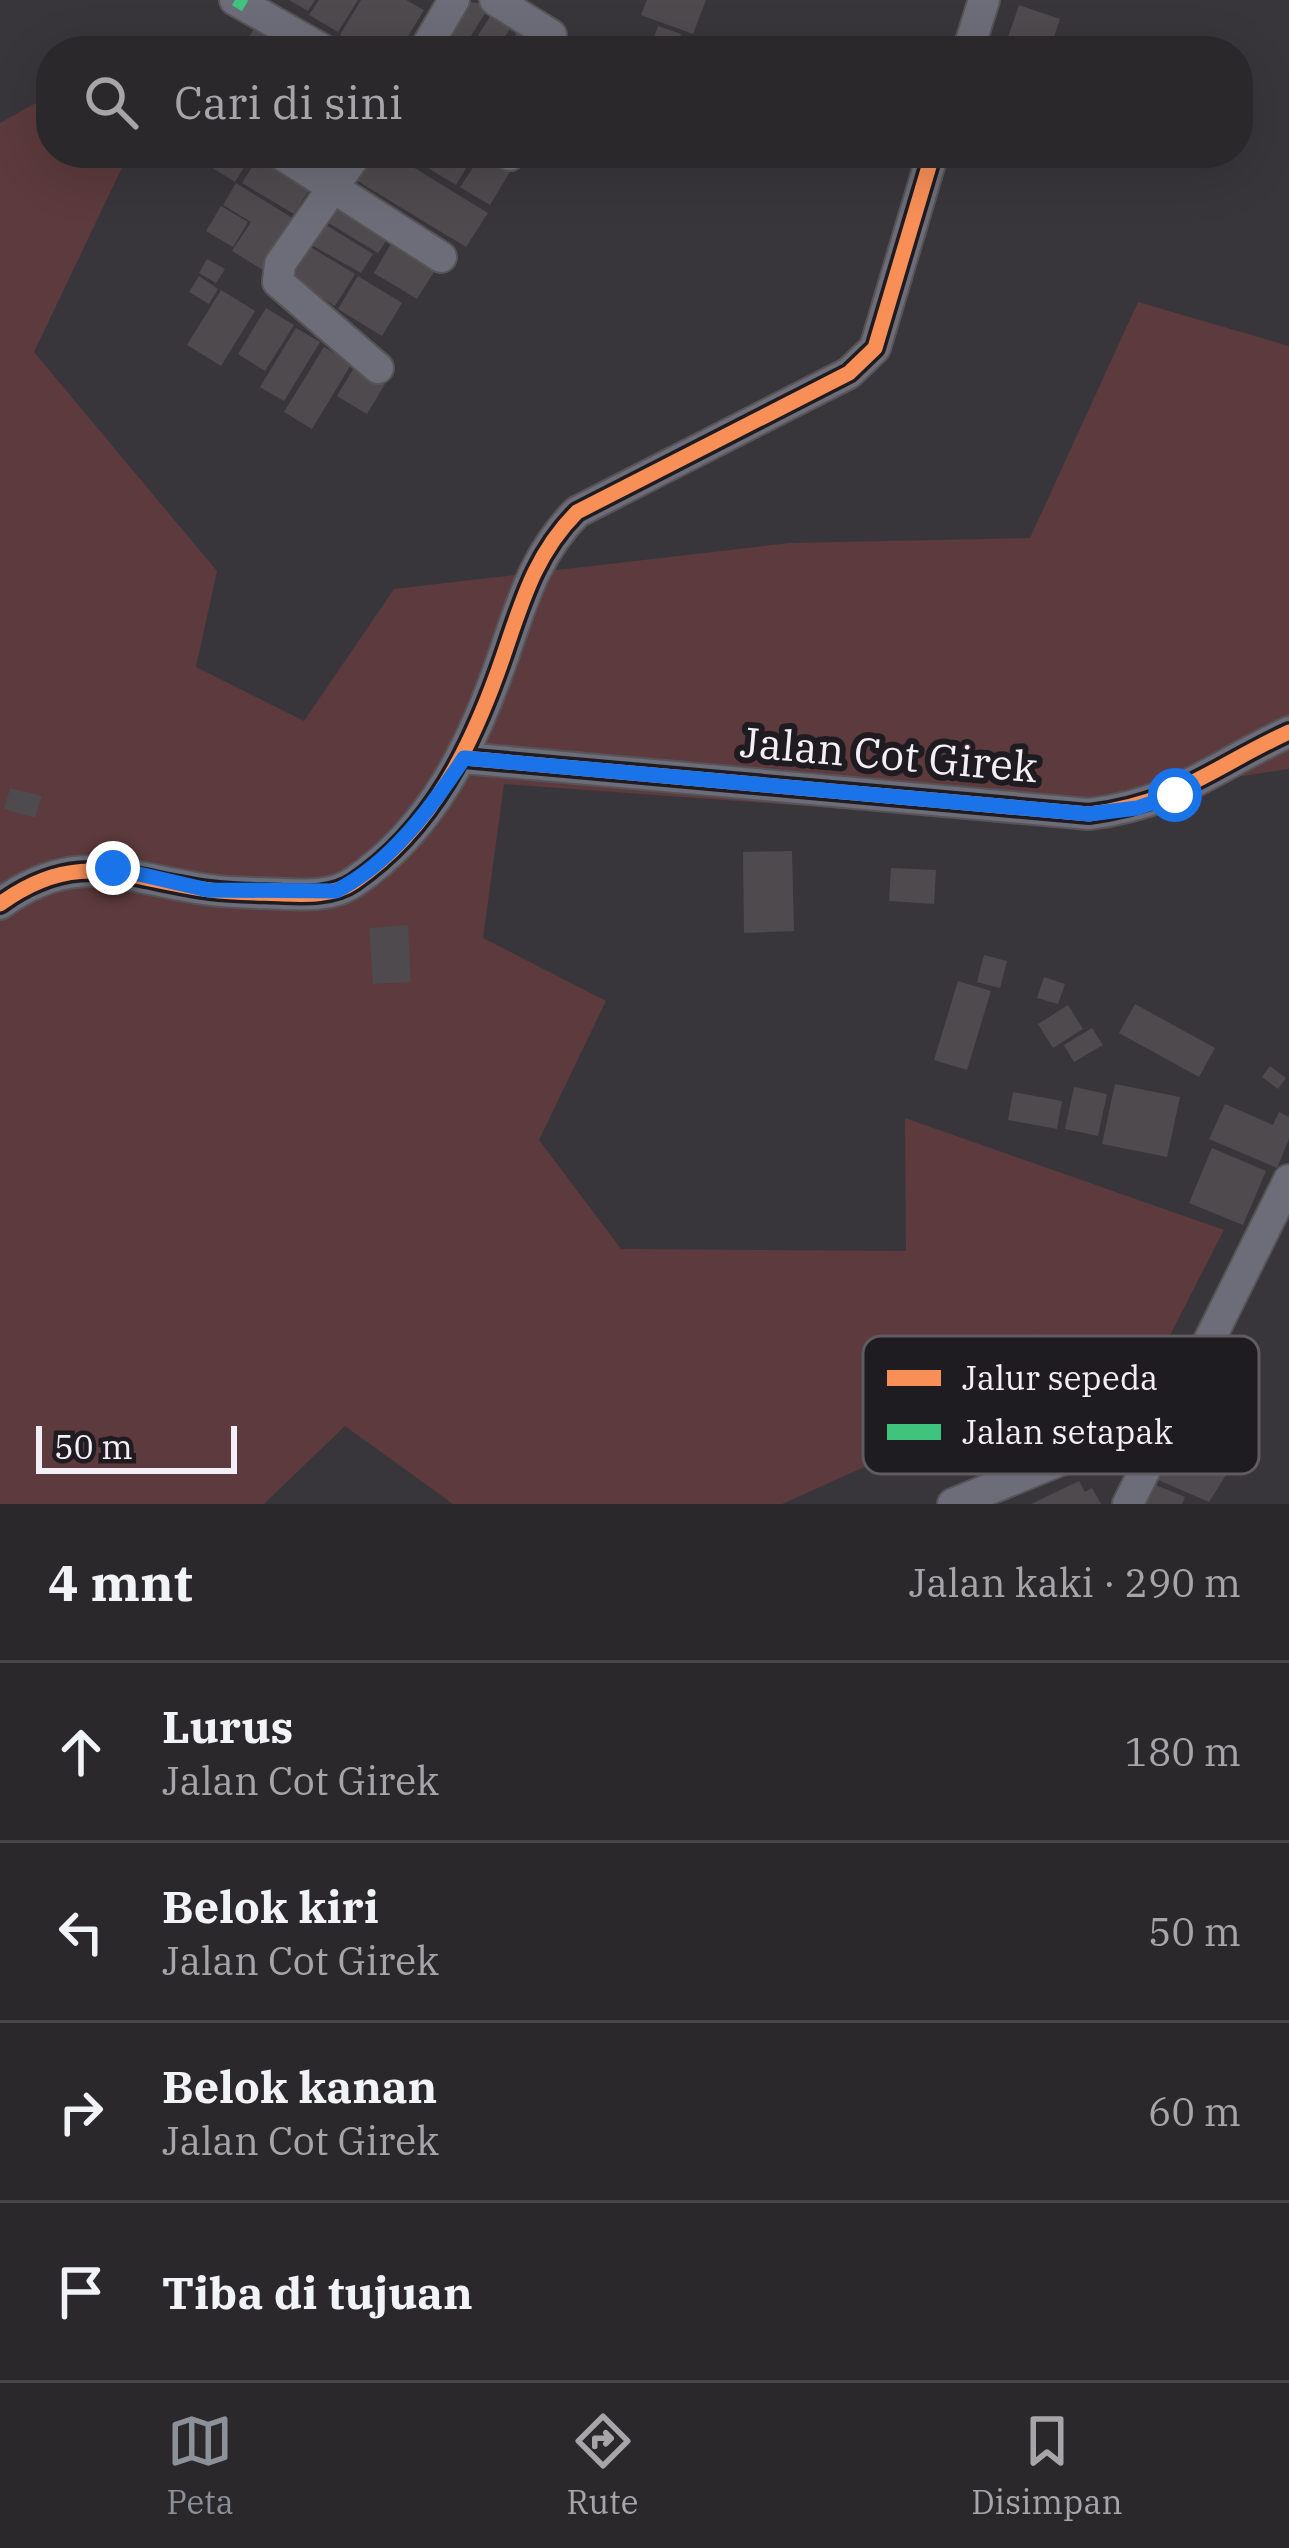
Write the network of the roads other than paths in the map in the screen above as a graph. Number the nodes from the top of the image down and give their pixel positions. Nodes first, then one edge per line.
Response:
1 (235, 0) edge
2 (454, 0) edge
3 (495, 0) edge
4 (984, 0) edge
5 (551, 35) dead end
6 (299, 36) edge
7 (433, 36) edge
8 (973, 36) edge
9 (301, 168) edge
10 (347, 168) edge
11 (929, 168) edge
12 (332, 189) junction
13 (442, 257) dead end
14 (378, 368) dead end
15 (1289, 732) edge
16 (464, 758) junction
17 (0, 904) edge
18 (1289, 1180) edge
19 (1212, 1336) edge
20 (1028, 1474) edge
21 (1143, 1474) edge
22 (953, 1504) edge
23 (1128, 1504) edge

1 - 6 street
2 - 7 street
3 - 5 street
4 - 8 street
9 - 12 street
10 - 12 street
11 - 16 street
12 - 13 street
12 - 14 street
15 - 16 street, Jalan Cot Girek
16 - 17 street
18 - 19 street
20 - 22 street
21 - 23 street

